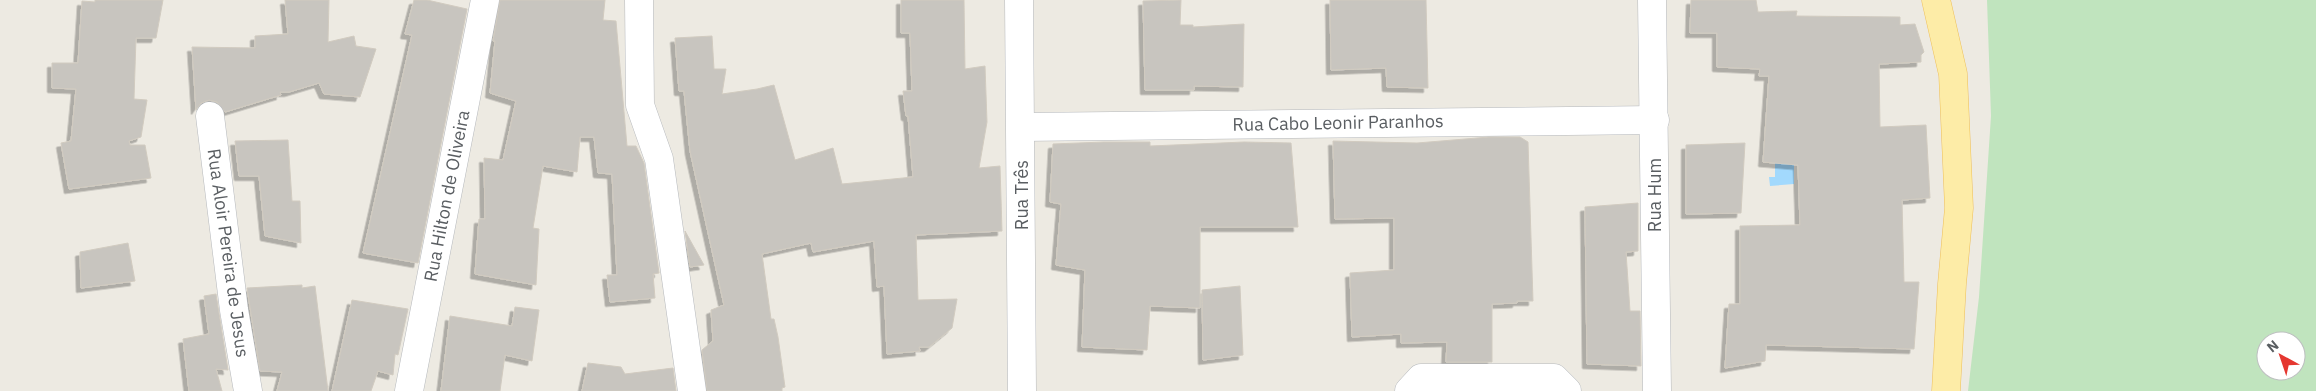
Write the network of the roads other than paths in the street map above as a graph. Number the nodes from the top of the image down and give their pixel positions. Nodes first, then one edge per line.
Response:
1 (485, 0) edge
2 (639, 0) edge
3 (1019, 0) edge
4 (1652, 0) edge
5 (1936, 0) edge
6 (210, 116) dead end
7 (1655, 120) junction
8 (1022, 127) junction
9 (248, 391) edge
10 (409, 391) edge
11 (692, 391) edge
12 (1022, 391) edge
13 (1409, 391) edge
14 (1567, 391) edge
15 (1657, 391) edge
16 (1946, 391) edge

1 - 10 street, Rua Hilton de Oliveira
2 - 11 street
3 - 8 street, Rua Três
4 - 7 street, Rua Hum
5 - 16 main road
6 - 9 street, Rua Aloir Pereira de Jesus
7 - 8 street, Rua Cabo Leonir Paranhos
7 - 15 street, Rua Hum
8 - 12 street, Rua Três
13 - 14 street

